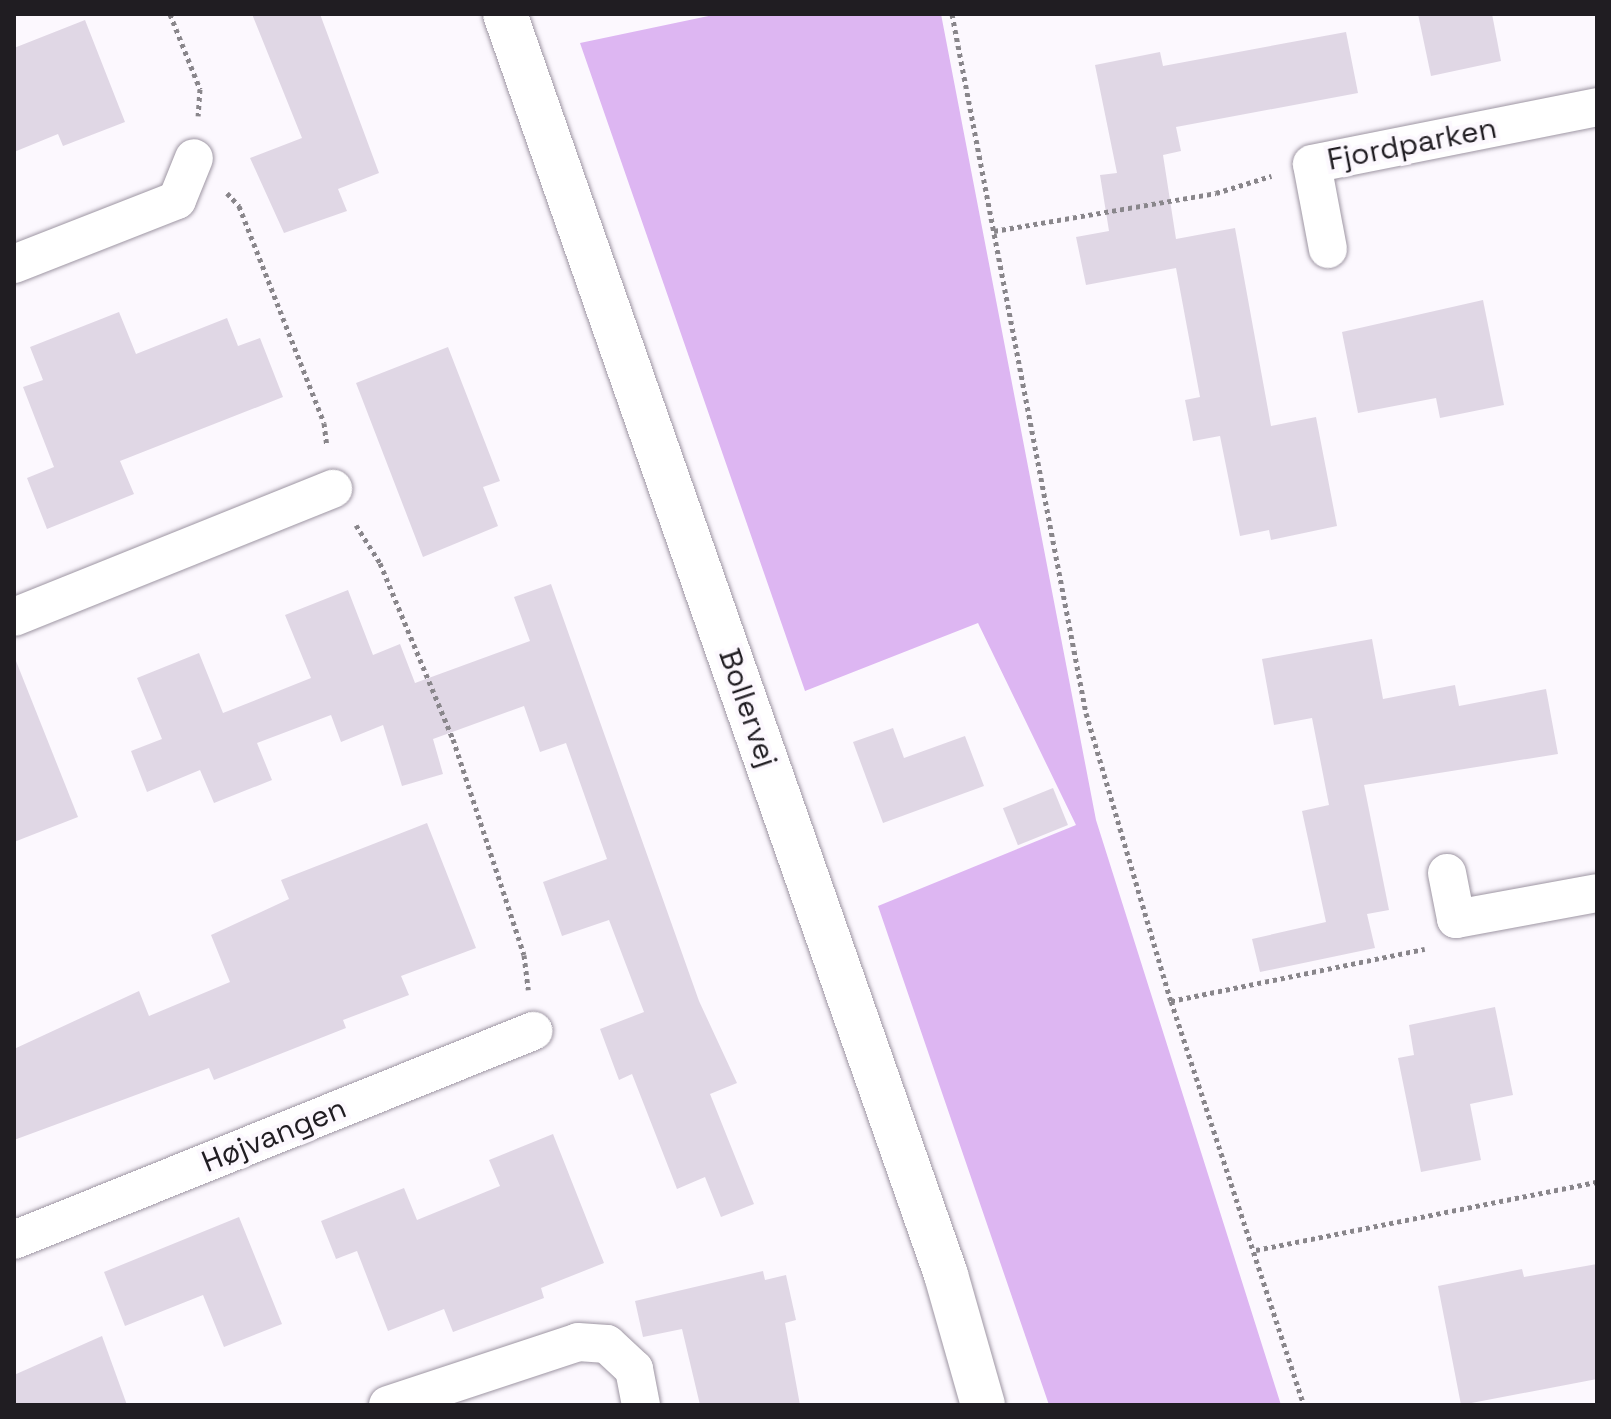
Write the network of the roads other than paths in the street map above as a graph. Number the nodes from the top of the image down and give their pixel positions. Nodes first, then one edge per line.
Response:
1 (505, 14) edge
2 (1597, 107) edge
3 (194, 158) dead end
4 (1328, 249) dead end
5 (14, 264) edge
6 (333, 489) dead end
7 (14, 617) edge
8 (1447, 873) dead end
9 (1597, 893) edge
10 (533, 1031) dead end
11 (14, 1240) edge
12 (388, 1405) edge
13 (641, 1405) edge
14 (983, 1405) edge

1 - 14 main road, Bollervej
2 - 4 street, Fjordparken
3 - 5 street
6 - 7 street
8 - 9 street
10 - 11 street, Højvangen
12 - 13 street

